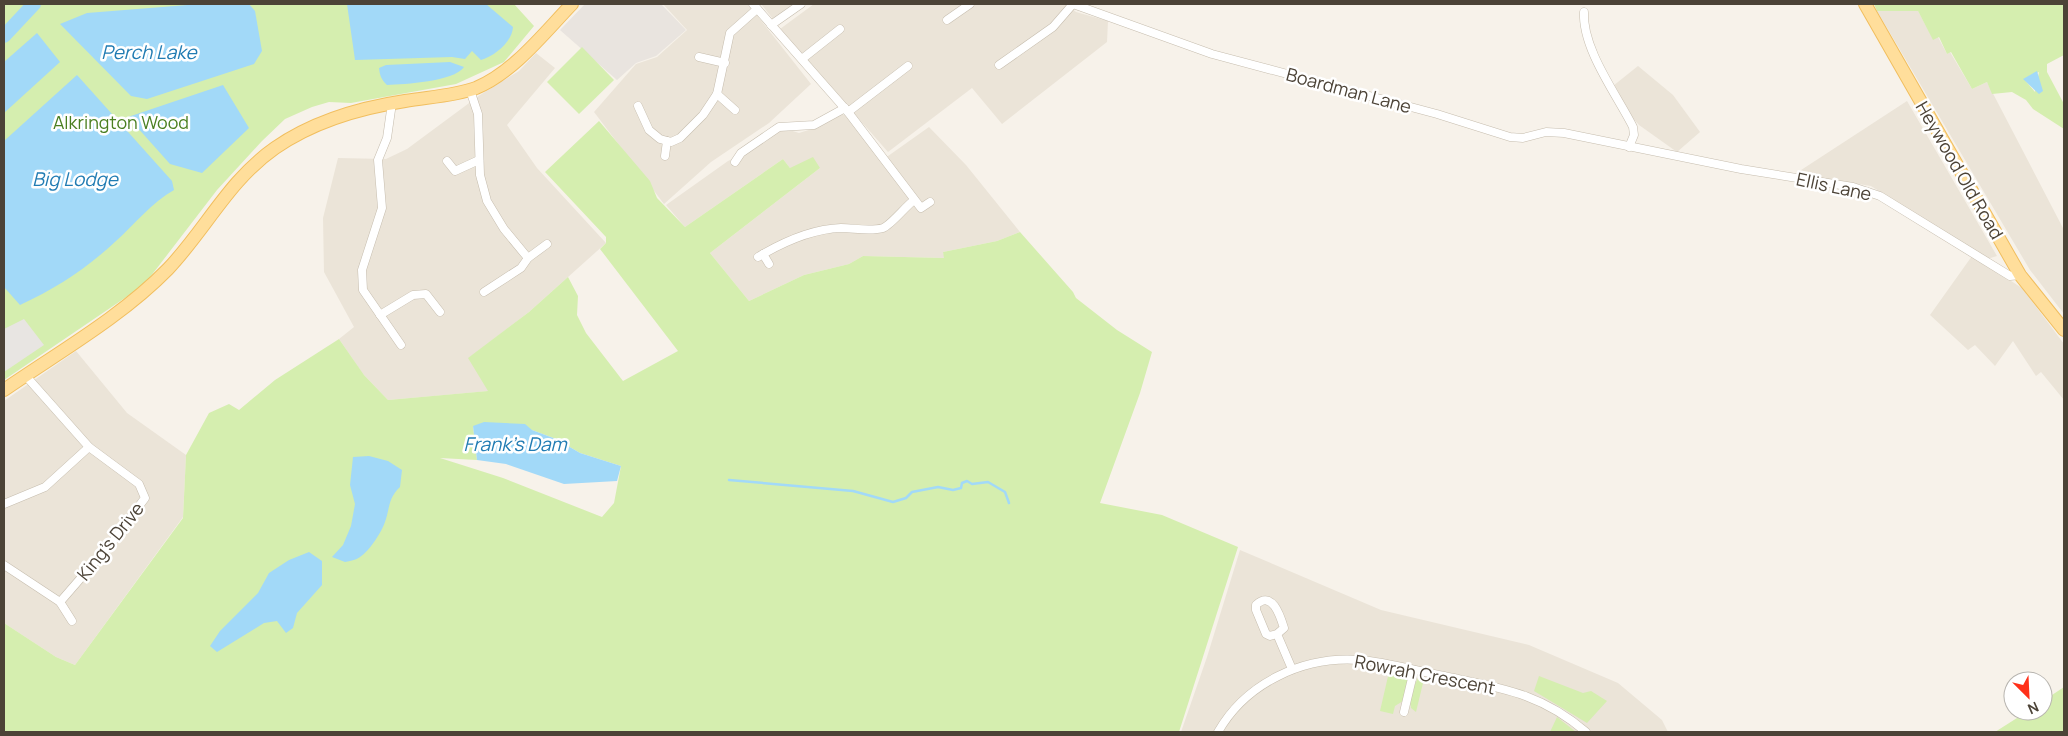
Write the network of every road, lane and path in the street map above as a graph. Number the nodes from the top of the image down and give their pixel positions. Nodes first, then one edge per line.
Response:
1 (572, 4) edge
2 (801, 4) edge
3 (970, 4) edge
4 (1073, 4) edge
5 (1865, 4) edge
6 (755, 7) edge
7 (1584, 12) dead end
8 (947, 20) dead end
9 (771, 25) junction
10 (840, 29) dead end
11 (699, 57) dead end
12 (802, 59) junction
13 (725, 63) junction
14 (999, 65) dead end
15 (908, 66) dead end
16 (470, 90) junction
17 (718, 94) junction
18 (392, 103) junction
19 (638, 106) dead end
20 (735, 110) dead end
21 (846, 110) junction
22 (667, 141) junction
23 (1629, 147) junction
24 (665, 156) dead end
25 (479, 160) junction
26 (447, 161) dead end
27 (735, 162) dead end
28 (914, 200) junction
29 (930, 202) dead end
30 (547, 244) dead end
31 (528, 258) junction
32 (769, 264) dead end
33 (2020, 274) junction
34 (484, 292) dead end
35 (440, 312) dead end
36 (380, 315) junction
37 (2063, 326) edge
38 (401, 345) dead end
39 (26, 375) junction
40 (4, 390) edge
41 (89, 447) junction
42 (4, 504) edge
43 (4, 565) edge
44 (60, 602) junction
45 (72, 622) dead end
46 (1277, 634) junction
47 (1292, 669) junction
48 (1414, 670) junction
49 (1405, 712) dead end
50 (1218, 732) edge
51 (1586, 732) edge

1 - 16 main road
2 - 9 street
3 - 8 street
4 - 14 street
4 - 23 street, Boardman Lane
5 - 33 main road, Heywood Old Road
6 - 9 street
6 - 13 street
7 - 23 street
9 - 12 street
10 - 12 street
11 - 13 street
12 - 21 street
13 - 17 street
15 - 21 street
16 - 18 main road
16 - 25 street
17 - 20 street
17 - 22 street
18 - 36 street
18 - 39 main road
19 - 22 street
21 - 27 street
21 - 28 street
22 - 24 street
23 - 33 street, Ellis Lane
25 - 26 street
25 - 31 street
28 - 29 street
28 - 32 street
30 - 31 street
31 - 34 street
33 - 37 main road, Heywood Old Road
35 - 36 street
36 - 38 street
39 - 40 main road
39 - 41 street, King's Drive
41 - 42 street
41 - 44 street, King's Drive
43 - 44 street
44 - 45 street
46 - 46 street
46 - 47 street
47 - 48 street, Rowrah Crescent
47 - 50 street, Rowrah Crescent
48 - 49 street
48 - 51 street, Rowrah Crescent

